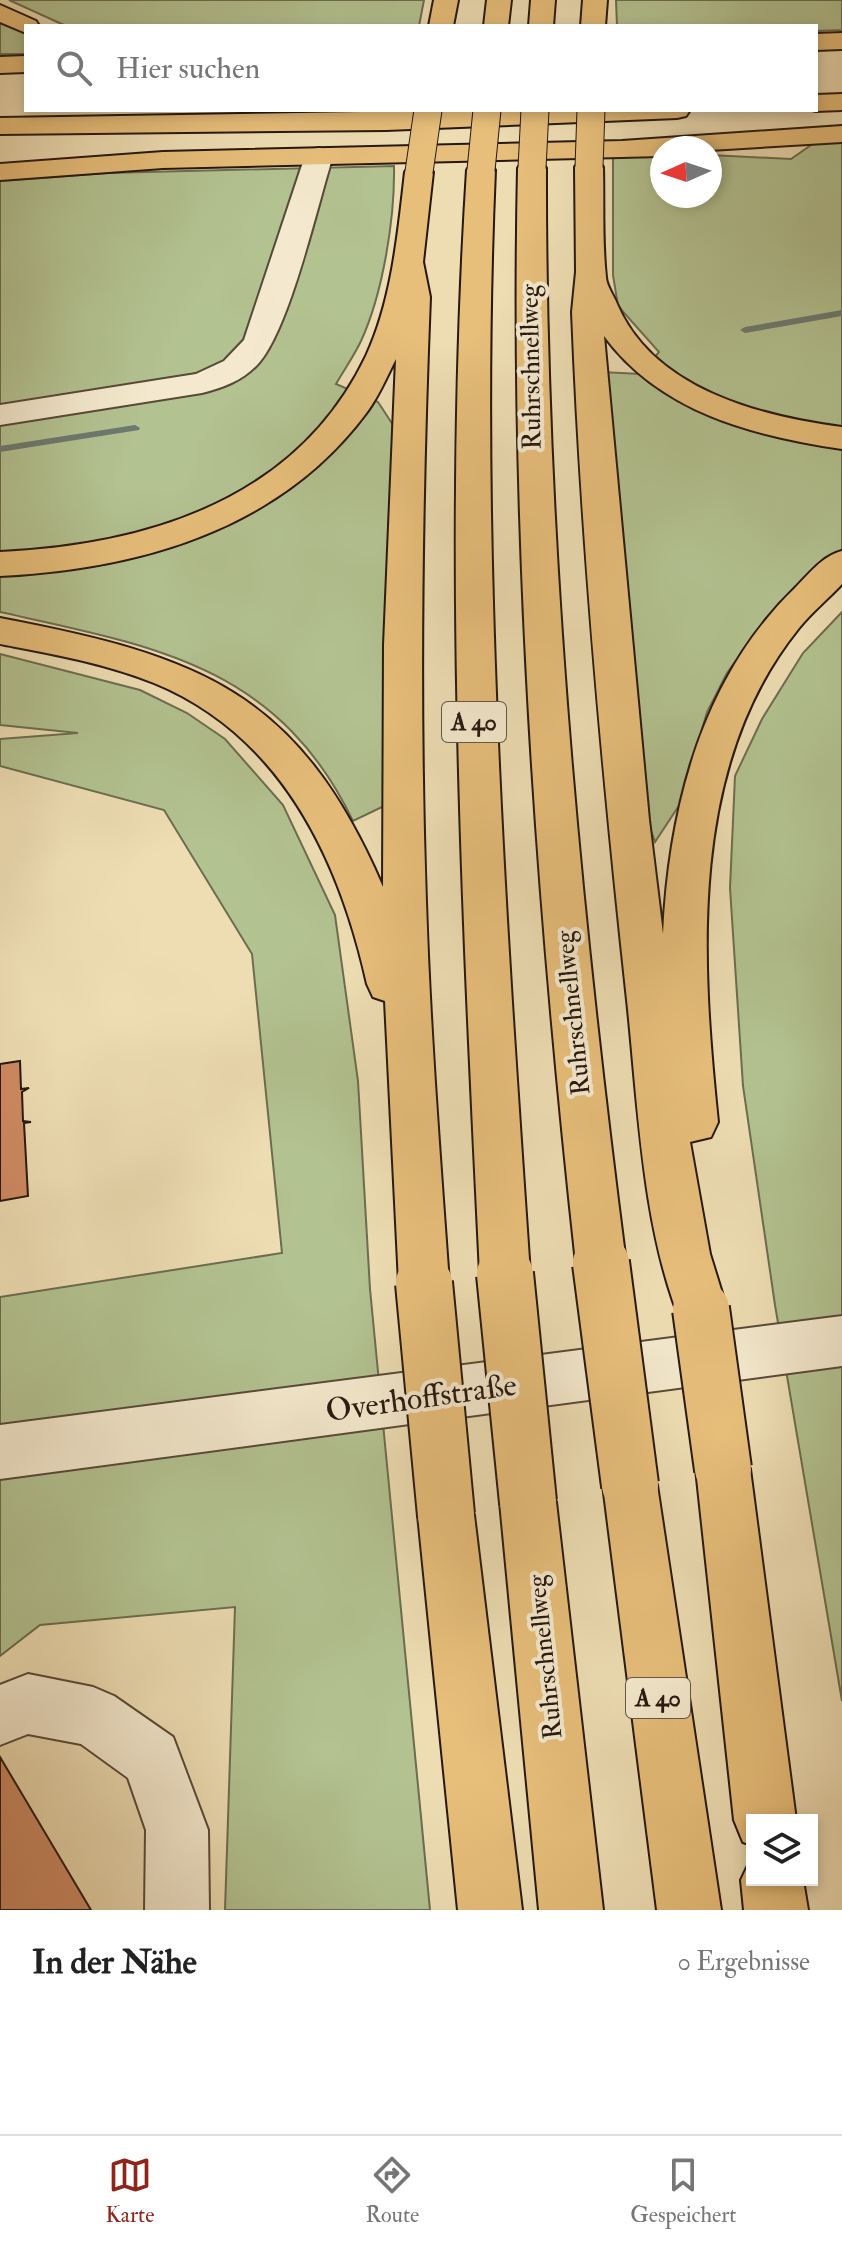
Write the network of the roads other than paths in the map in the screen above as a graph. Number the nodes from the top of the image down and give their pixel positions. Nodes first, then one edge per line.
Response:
1 (446, 0) edge
2 (499, 0) edge
3 (543, 0) edge
4 (595, 0) edge
5 (0, 12) edge
6 (24, 24) edge
7 (441, 24) edge
8 (496, 24) edge
9 (541, 24) edge
10 (593, 24) edge
11 (24, 64) edge
12 (0, 65) edge
13 (842, 102) edge
14 (818, 103) edge
15 (428, 112) edge
16 (487, 112) edge
17 (535, 112) edge
18 (591, 112) edge
19 (628, 112) edge
20 (0, 126) edge
21 (842, 134) edge
22 (613, 148) junction
23 (650, 148) edge
24 (722, 150) edge
25 (319, 156) junction
26 (842, 156) edge
27 (0, 158) edge
28 (163, 160) junction
29 (0, 172) edge
30 (409, 264) junction
31 (591, 272) junction
32 (9, 414) edge
33 (842, 438) edge
34 (842, 563) edge
35 (0, 564) edge
36 (0, 631) edge
37 (418, 1188) junction
38 (695, 1253) junction
39 (842, 1341) edge
40 (0, 1452) edge
41 (0, 1715) edge
42 (764, 1814) edge
43 (773, 1886) edge
44 (177, 1910) edge
45 (490, 1910) edge
46 (571, 1910) edge
47 (689, 1910) edge
48 (776, 1910) edge

1 - 7 highway
2 - 8 highway
3 - 9 highway
4 - 10 highway
5 - 6 highway
11 - 12 highway
13 - 14 highway
15 - 30 highway, bridge
16 - 46 highway, Ruhrschnellweg / A 40, bridge
17 - 47 highway, Ruhrschnellweg / A 40, bridge
18 - 31 highway, bridge
19 - 20 highway
21 - 22 highway
22 - 23 highway
22 - 25 highway
24 - 26 highway
25 - 28 highway
25 - 32 street
27 - 28 highway
28 - 29 highway
30 - 35 highway
30 - 37 highway
31 - 33 highway
31 - 38 highway
34 - 38 highway
36 - 37 highway
37 - 45 highway, bridge
38 - 42 highway, bridge
39 - 40 street, Overhoffstraße
41 - 44 street
43 - 48 highway

